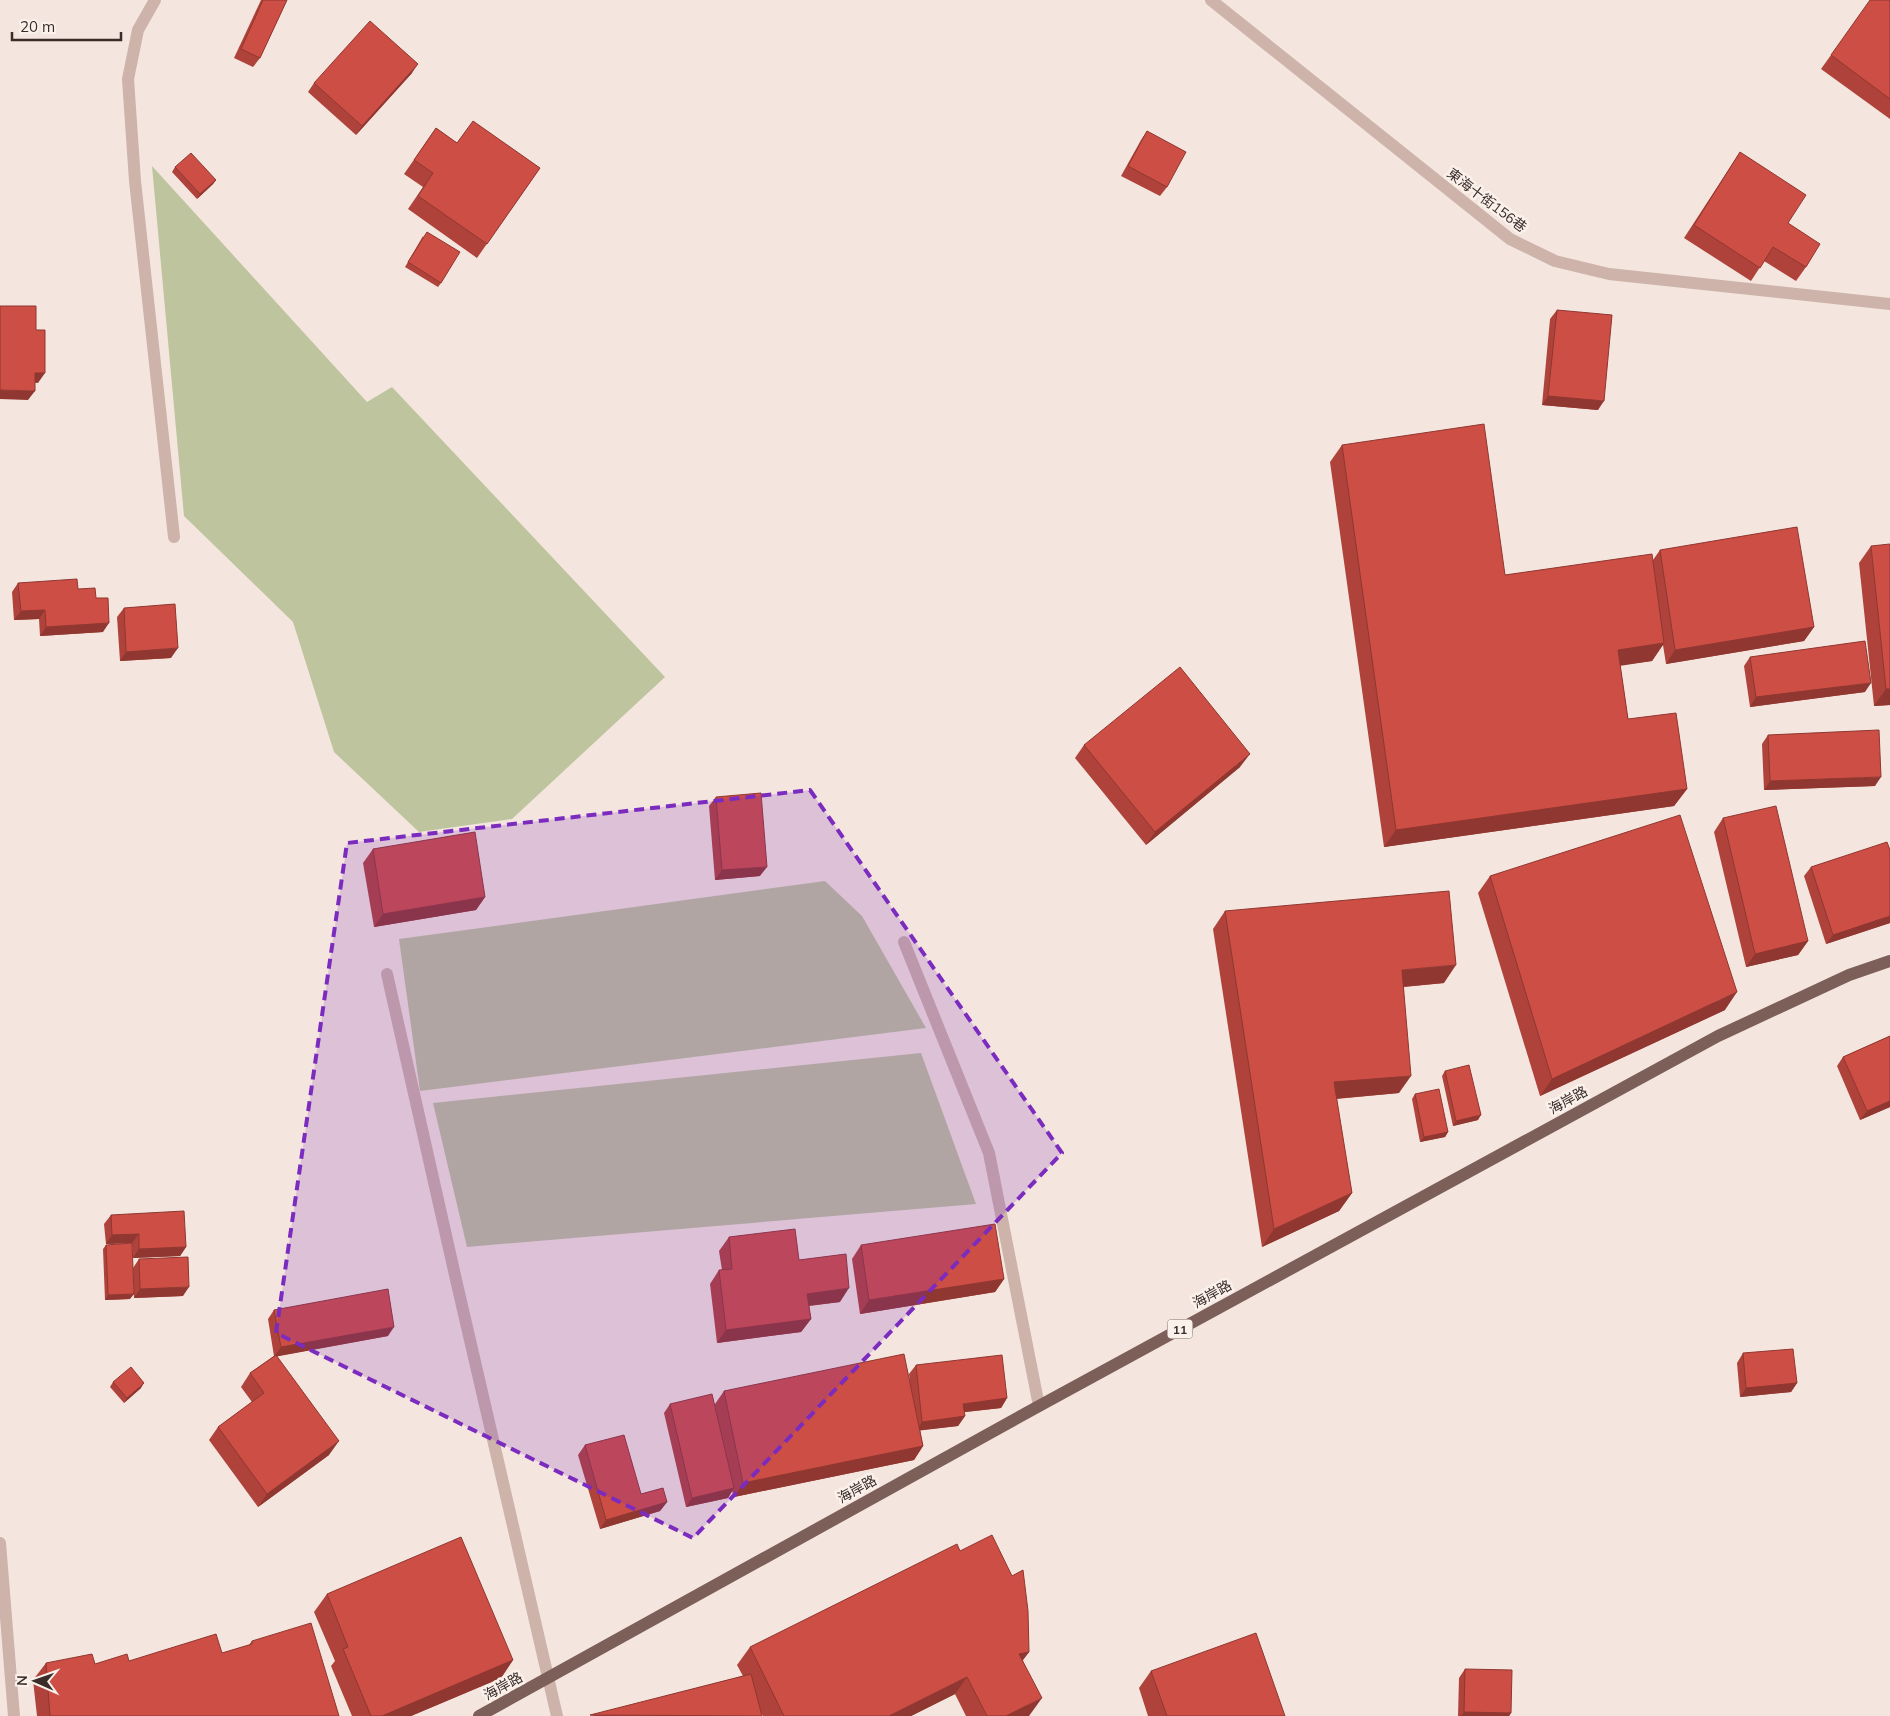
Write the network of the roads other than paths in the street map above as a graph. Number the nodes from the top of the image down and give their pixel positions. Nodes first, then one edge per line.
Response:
1 (155, 0) edge
2 (1212, 0) edge
3 (1890, 304) edge
4 (174, 538) dead end
5 (904, 942) dead end
6 (1890, 961) edge
7 (387, 974) dead end
8 (1039, 1406) junction
9 (0, 1543) edge
10 (548, 1678) junction
11 (14, 1716) edge
12 (479, 1716) edge
13 (557, 1716) edge

1 - 4 street
2 - 3 street, 東海十街156巷
5 - 8 street
6 - 8 main road, 海岸路 / 11
7 - 10 street
8 - 10 main road, 海岸路 / 11
9 - 11 street
10 - 12 main road, 海岸路 / 11
10 - 13 street

